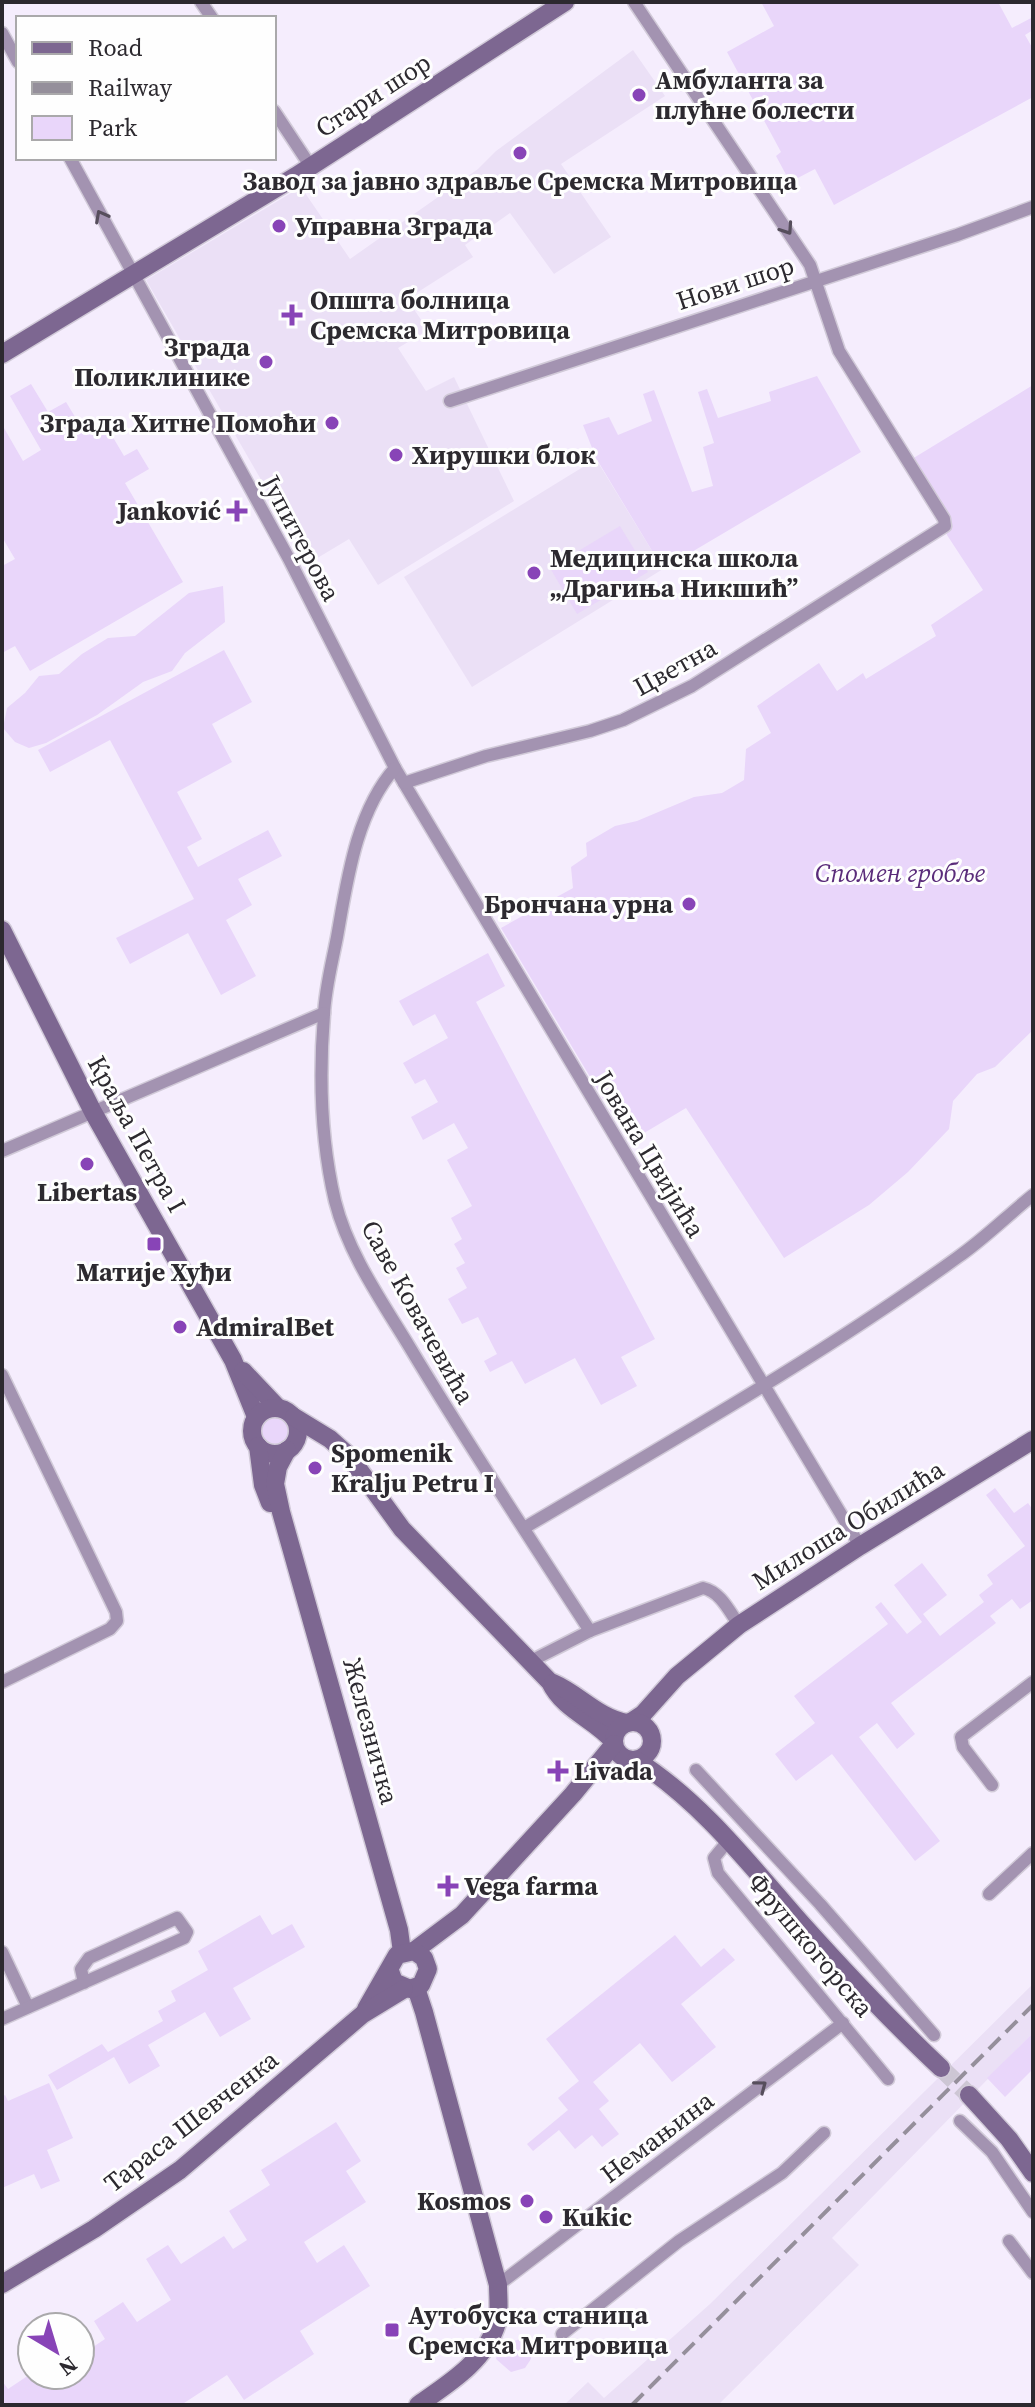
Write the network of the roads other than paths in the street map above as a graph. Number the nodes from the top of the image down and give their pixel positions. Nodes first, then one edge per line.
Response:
1 (565, 2) edge
2 (634, 2) edge
3 (2, 33) edge
4 (16, 58) edge
5 (276, 114) edge
6 (71, 160) edge
7 (311, 167) junction
8 (1033, 207) edge
9 (132, 273) junction
10 (816, 280) junction
11 (2, 354) edge
12 (450, 401) dead end
13 (395, 768) junction
14 (404, 783) junction
15 (2, 930) edge
16 (324, 1013) junction
17 (93, 1112) junction
18 (2, 1151) edge
19 (1033, 1195) edge
20 (233, 1360) junction
21 (2, 1375) edge
22 (763, 1387) junction
23 (286, 1412) junction
24 (256, 1417) junction
25 (1033, 1440) edge
26 (258, 1446) junction
27 (289, 1448) junction
28 (365, 1480) junction
29 (284, 1526) junction
30 (524, 1528) junction
31 (860, 1546) junction
32 (739, 1625) junction
33 (590, 1631) junction
34 (529, 1662) junction
35 (695, 1663) junction
36 (2, 1682) edge
37 (550, 1682) junction
38 (1033, 1682) edge
39 (629, 1722) junction
40 (651, 1740) junction
41 (614, 1743) junction
42 (633, 1760) junction
43 (696, 1770) dead end
44 (992, 1785) dead end
45 (573, 1794) junction
46 (704, 1817) junction
47 (728, 1841) junction
48 (1033, 1853) edge
49 (989, 1894) dead end
50 (820, 1904) junction
51 (462, 1915) junction
52 (800, 1922) junction
53 (2, 1952) edge
54 (408, 1952) junction
55 (428, 1969) junction
56 (390, 1971) junction
57 (84, 1983) junction
58 (410, 1988) junction
59 (28, 2007) junction
60 (363, 2014) junction
61 (2, 2019) edge
62 (843, 2023) junction
63 (934, 2035) dead end
64 (941, 2068) tunnel mouth
65 (888, 2079) dead end
66 (969, 2095) tunnel mouth
67 (960, 2121) dead end
68 (824, 2133) dead end
69 (1033, 2173) edge
70 (1033, 2212) edge
71 (1009, 2241) dead end
72 (1033, 2273) edge
73 (2, 2284) edge
74 (498, 2285) junction
75 (562, 2334) dead end
76 (418, 2405) edge

1 - 7 street, Стари шор
2 -> 10 street
3 - 4 street
5 - 7 street
9 -> 6 street, Јупитерова
7 - 9 street, Стари шор
8 - 10 street, Нови шор
9 - 11 street, Стари шор
9 - 13 street, Јупитерова
10 - 12 street, Нови шор
10 - 14 street, Цветна
13 - 14 street, Јупитерова
13 - 16 street, Саве Ковачевића
14 - 22 street, Јована Цвијића
15 - 17 street, Краља Петра I
16 - 17 street
16 - 30 street, Саве Ковачевића
17 - 18 street
17 - 20 street, Краља Петра I
19 - 22 street
20 - 23 street, Краља Петра I
20 - 24 street, Краља Петра I
21 - 36 street
22 - 30 street
22 - 31 street, Јована Цвијића
23 - 24 street
23 - 27 street
23 - 28 street
24 - 26 street
25 - 31 street, Милоша Обилића
26 - 27 street
26 - 29 street, Железничка
27 - 28 street
27 - 29 street, Железничка
28 - 34 street
29 - 54 street, Железничка
30 - 33 street, Саве Ковачевића
31 - 32 street, Милоша Обилића
32 - 33 street
32 - 35 street, Милоша Обилића
33 - 34 street
34 - 37 street
35 - 39 street, Милоша Обилића
35 - 40 street, Милоша Обилића
37 - 39 street
37 - 41 street
38 - 44 street
39 - 40 street
39 - 41 street
40 - 42 street
40 - 46 street, Фрушкогорска
41 - 42 street
41 - 45 street
42 - 45 street
42 - 46 street, Фрушкогорска
43 - 50 street, Фрушкогорска
45 - 51 street
46 - 47 street, Фрушкогорска
47 - 52 street, Фрушкогорска
47 - 62 street, Фрушкогорска
48 - 49 street
50 - 52 street, Фрушкогорска
50 - 63 street, Фрушкогорска
51 - 54 street
51 - 55 street
52 - 64 street, Фрушкогорска
53 - 59 street
54 - 55 street
54 - 56 street
55 - 58 street
56 - 58 street
56 - 60 street, Тараса Шевченка
57 - 57 street
57 - 59 street
58 - 60 street, Тараса Шевченка
58 - 74 street
59 - 61 street
60 - 73 street, Тараса Шевченка
62 - 65 street, Фрушкогорска
74 -> 62 street, Немањина
66 - 69 street
67 - 70 street
68 - 75 street
71 - 72 street
74 - 76 street

